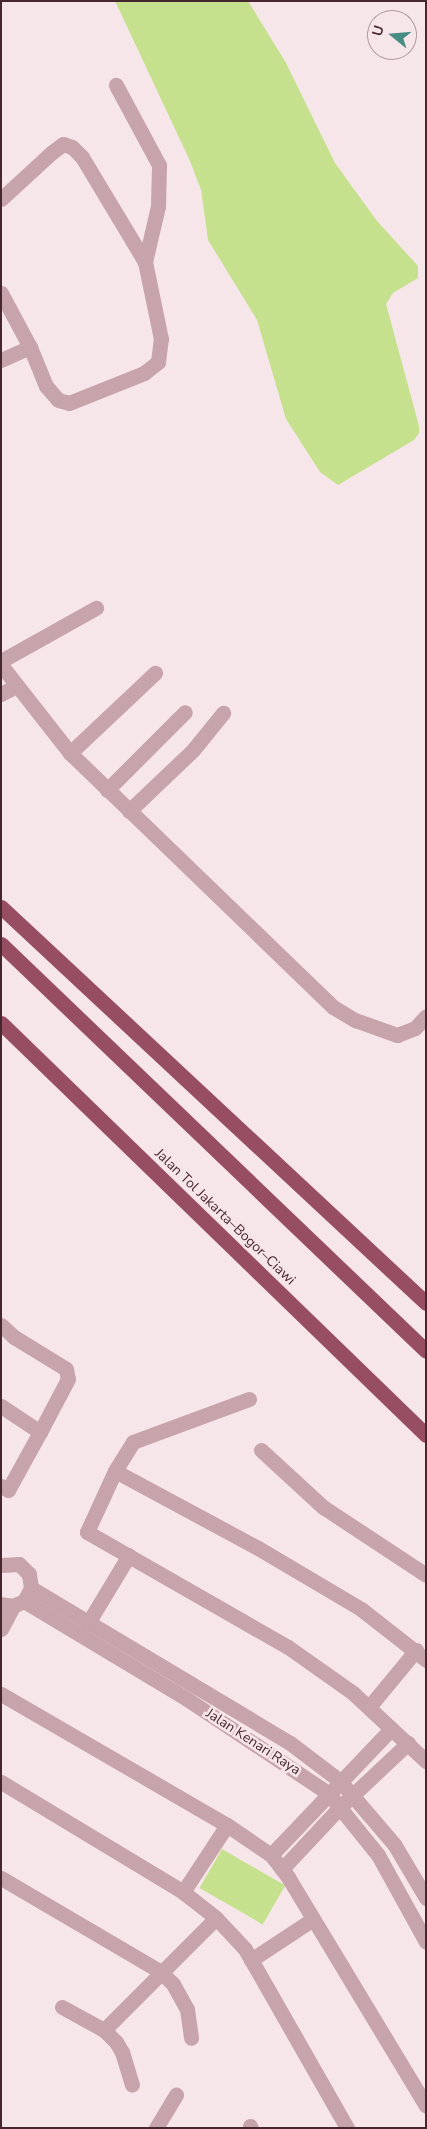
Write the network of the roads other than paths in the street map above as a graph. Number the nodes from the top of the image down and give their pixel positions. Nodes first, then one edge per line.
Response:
1 (116, 85) dead end
2 (1, 199) edge
3 (145, 262) junction
4 (1, 293) edge
5 (30, 347) junction
6 (1, 360) edge
7 (96, 608) dead end
8 (1, 663) edge
9 (155, 673) dead end
10 (16, 686) junction
11 (1, 694) edge
12 (185, 712) dead end
13 (223, 713) dead end
14 (70, 753) junction
15 (107, 790) junction
16 (129, 811) junction
17 (1, 907) edge
18 (1, 944) edge
19 (426, 1016) edge
20 (1, 1022) edge
21 (420, 1032) edge
22 (426, 1303) edge
23 (1, 1325) edge
24 (426, 1351) edge
25 (249, 1399) dead end
26 (1, 1406) edge
27 (40, 1432) junction
28 (426, 1435) edge
29 (260, 1450) dead end
30 (114, 1471) junction
31 (1, 1486) edge
32 (129, 1555) junction
33 (1, 1565) edge
34 (426, 1575) edge
35 (17, 1600) edge
36 (88, 1623) junction
37 (1, 1629) edge
38 (421, 1655) edge
39 (1, 1694) edge
40 (369, 1708) junction
41 (391, 1729) junction
42 (408, 1743) junction
43 (426, 1762) edge
44 (340, 1781) junction
45 (1, 1782) edge
46 (328, 1793) junction
47 (353, 1794) junction
48 (340, 1808) junction
49 (227, 1825) junction
50 (271, 1855) junction
51 (282, 1869) junction
52 (1, 1878) edge
53 (183, 1892) junction
54 (426, 1898) edge
55 (216, 1918) junction
56 (313, 1918) junction
57 (426, 1942) edge
58 (251, 1960) junction
59 (160, 1972) junction
60 (62, 2007) dead end
61 (104, 2030) junction
62 (190, 2038) dead end
63 (132, 2085) dead end
64 (176, 2095) dead end
65 (426, 2106) edge
66 (156, 2128) edge
67 (347, 2128) edge

1 - 3 street
2 - 3 street
3 - 5 street
4 - 5 street
5 - 6 street
7 - 8 street
8 - 10 street
9 - 14 street
10 - 11 street
10 - 14 street
12 - 15 street
13 - 16 street
14 - 15 street
15 - 16 street
16 - 21 street
17 - 22 highway
18 - 24 highway
19 - 21 street
20 - 28 highway, Jalan Tol Jakarta–Bogor–Ciawi
23 - 27 street
25 - 30 street
26 - 27 street
27 - 31 street
29 - 34 street
30 - 32 street
30 - 38 street
32 - 36 street
32 - 40 street
33 - 35 street
35 - 36 street, Jalan Kenari Raya
35 - 37 street
35 - 46 street, Jalan Kenari Raya
36 - 44 street, Jalan Kenari Raya
38 - 40 street
39 - 49 street
40 - 41 street
41 - 42 street
41 - 44 street
42 - 43 street
42 - 47 street
44 - 46 street
44 - 47 street, Jalan Kenari Raya
45 - 53 street
46 - 48 street, Jalan Kenari Raya
46 - 50 street
47 - 48 street
47 - 54 street, Jalan Kenari Raya
48 - 51 street
48 - 57 street, Jalan Kenari Raya
49 - 50 street
49 - 53 street
50 - 51 street
51 - 56 street
52 - 59 street
53 - 55 street
55 - 58 street
55 - 59 street
56 - 58 street
56 - 65 street
58 - 67 street
59 - 61 street
59 - 62 street
60 - 61 street
61 - 63 street
64 - 66 street

